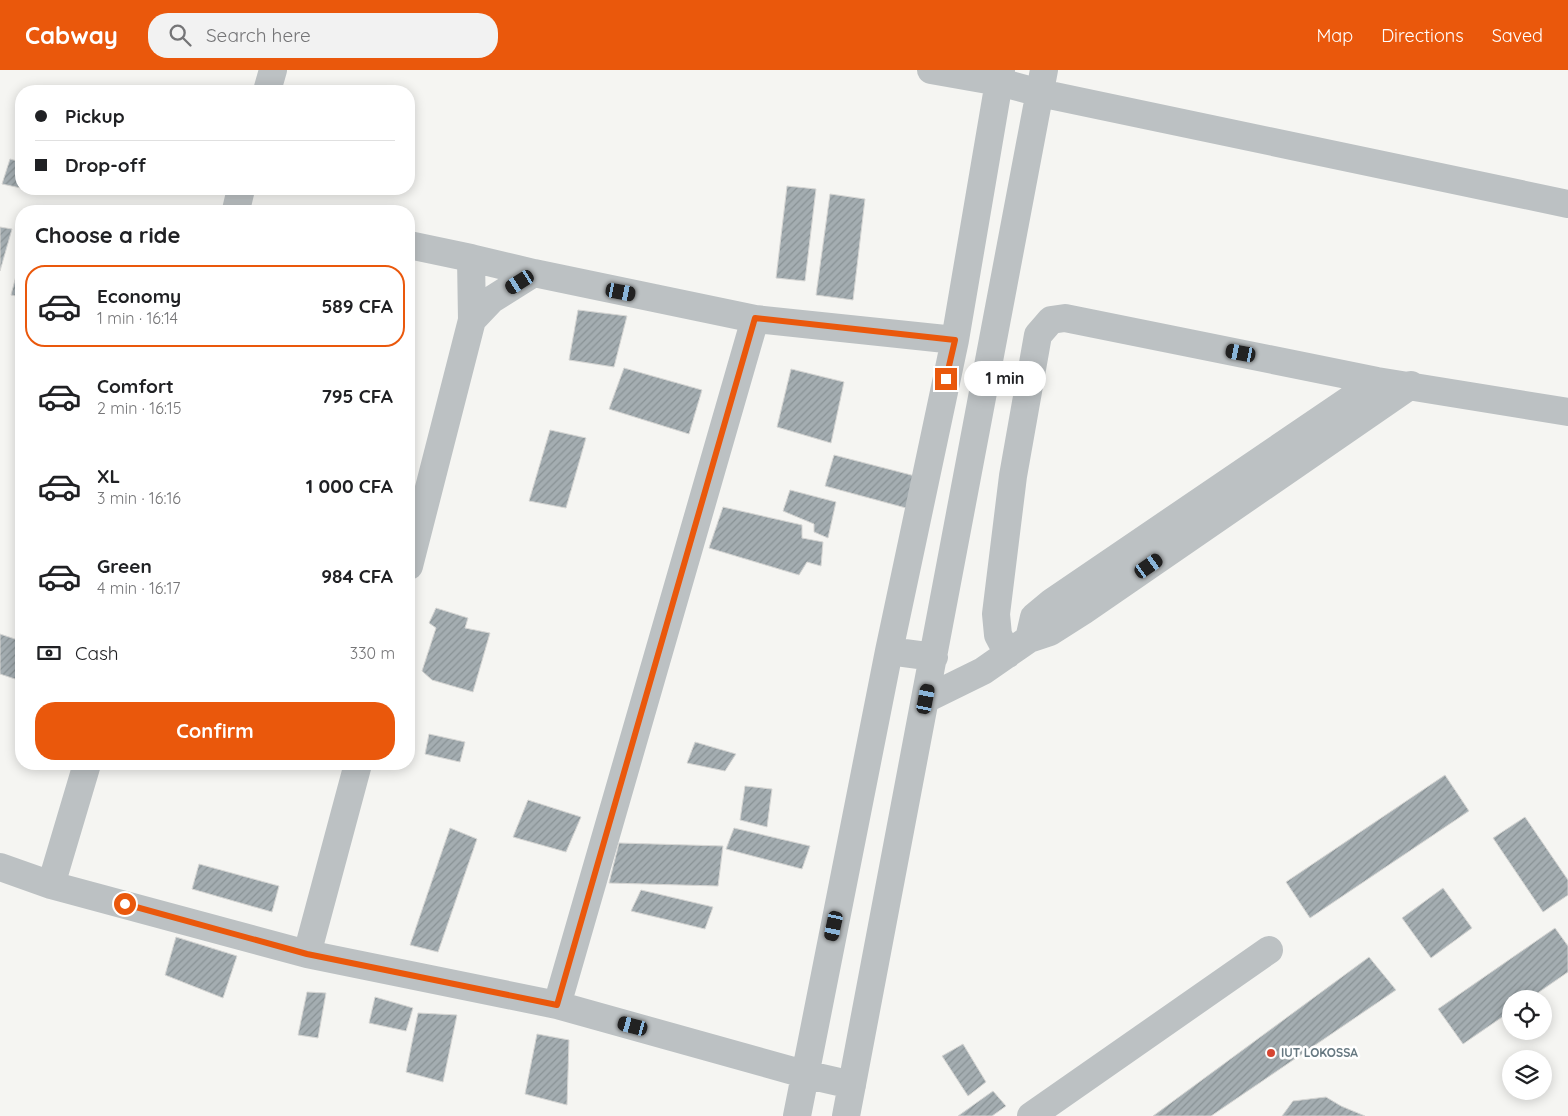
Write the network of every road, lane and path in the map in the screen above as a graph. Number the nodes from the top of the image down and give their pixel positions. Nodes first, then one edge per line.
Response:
1 (272, 70) edge
2 (931, 70) edge
3 (1000, 76) edge
4 (1042, 82) edge
5 (268, 85) edge
6 (1568, 204) edge
7 (415, 246) edge
8 (470, 258) junction
9 (534, 273) junction
10 (755, 318) junction
11 (472, 320) junction
12 (955, 340) junction
13 (1377, 381) junction
14 (1411, 384) junction
15 (1568, 412) edge
16 (415, 543) edge
17 (1018, 646) junction
18 (889, 651) junction
19 (934, 657) junction
20 (926, 699) junction
21 (85, 770) edge
22 (356, 770) edge
23 (0, 867) edge
24 (51, 885) junction
25 (1269, 950) dead end
26 (307, 954) junction
27 (557, 1005) junction
28 (804, 1074) junction
29 (852, 1085) junction
30 (797, 1116) edge
31 (846, 1116) edge
32 (1031, 1116) edge

1 - 5 street
2 - 3 street
3 - 4 street
3 - 12 street
4 - 6 street
4 - 19 street
7 - 8 street
8 - 9 street
8 - 11 street
9 - 10 street
9 - 11 street
10 - 12 street
10 - 27 street
11 - 16 street
12 - 18 street
13 - 14 street
13 - 17 street
13 - 17 street
14 - 15 street
14 - 17 street
17 - 20 street
18 - 19 street
18 - 28 street
19 - 20 street
20 - 29 street
21 - 24 street
22 - 26 street
23 - 24 street
24 - 26 street
25 - 32 street
26 - 27 street
27 - 28 street
28 - 29 street
28 - 30 street
29 - 31 street

